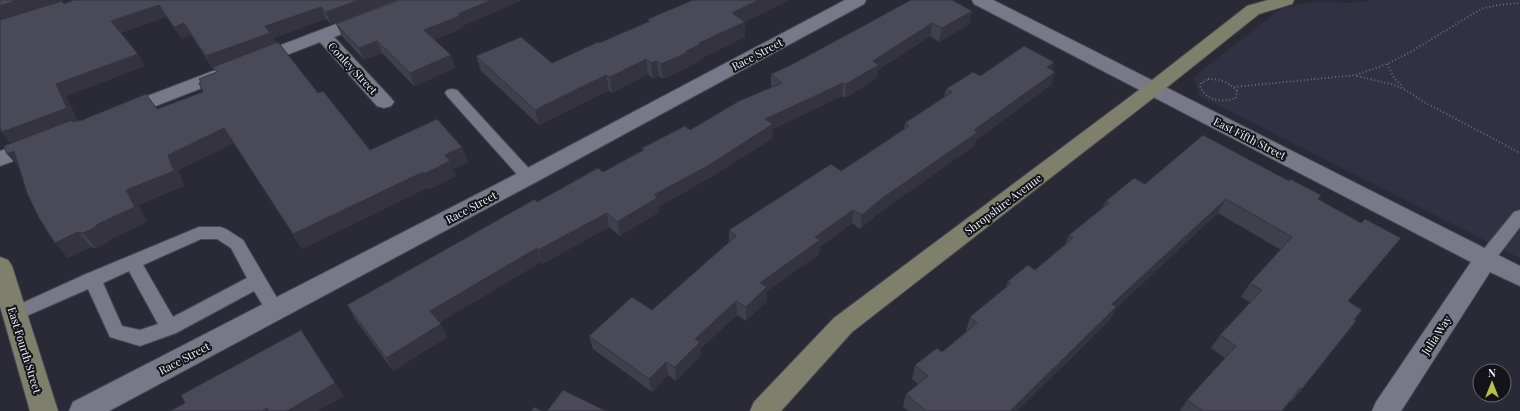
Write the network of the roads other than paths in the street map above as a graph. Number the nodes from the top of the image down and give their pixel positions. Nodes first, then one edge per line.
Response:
1 (414, 0) edge
2 (858, 0) edge
3 (980, 0) edge
4 (1286, 0) edge
5 (1254, 5) edge
6 (323, 35) junction
7 (1154, 88) junction
8 (452, 93) dead end
9 (384, 102) dead end
10 (110, 116) edge
11 (51, 139) edge
12 (0, 159) edge
13 (528, 177) junction
14 (1520, 216) edge
15 (1485, 260) junction
16 (132, 262) junction
17 (0, 266) edge
18 (1520, 277) edge
19 (92, 279) junction
20 (257, 281) junction
21 (275, 310) junction
22 (14, 314) junction
23 (170, 328) junction
24 (44, 411) edge
25 (83, 411) edge
26 (764, 411) edge
27 (1386, 411) edge

1 - 6 street
2 - 13 street, Race Street
3 - 7 street, East Fifth Street
4 - 5 street, Shropshire Avenue
5 - 7 street, Shropshire Avenue
6 - 9 street, Conley Street
6 - 10 street
7 - 15 street, East Fifth Street
7 - 26 street, Shropshire Avenue
8 - 13 lane
11 - 12 street
13 - 21 street, Race Street
14 - 15 lane
15 - 18 street, East Fifth Street
15 - 27 street, Julia Way
16 - 19 lane
16 - 20 lane
16 - 23 lane
17 - 22 street, East Fourth Street
19 - 22 lane
19 - 23 lane
20 - 21 lane
20 - 23 lane
21 - 25 street, Race Street
22 - 24 street, East Fourth Street

